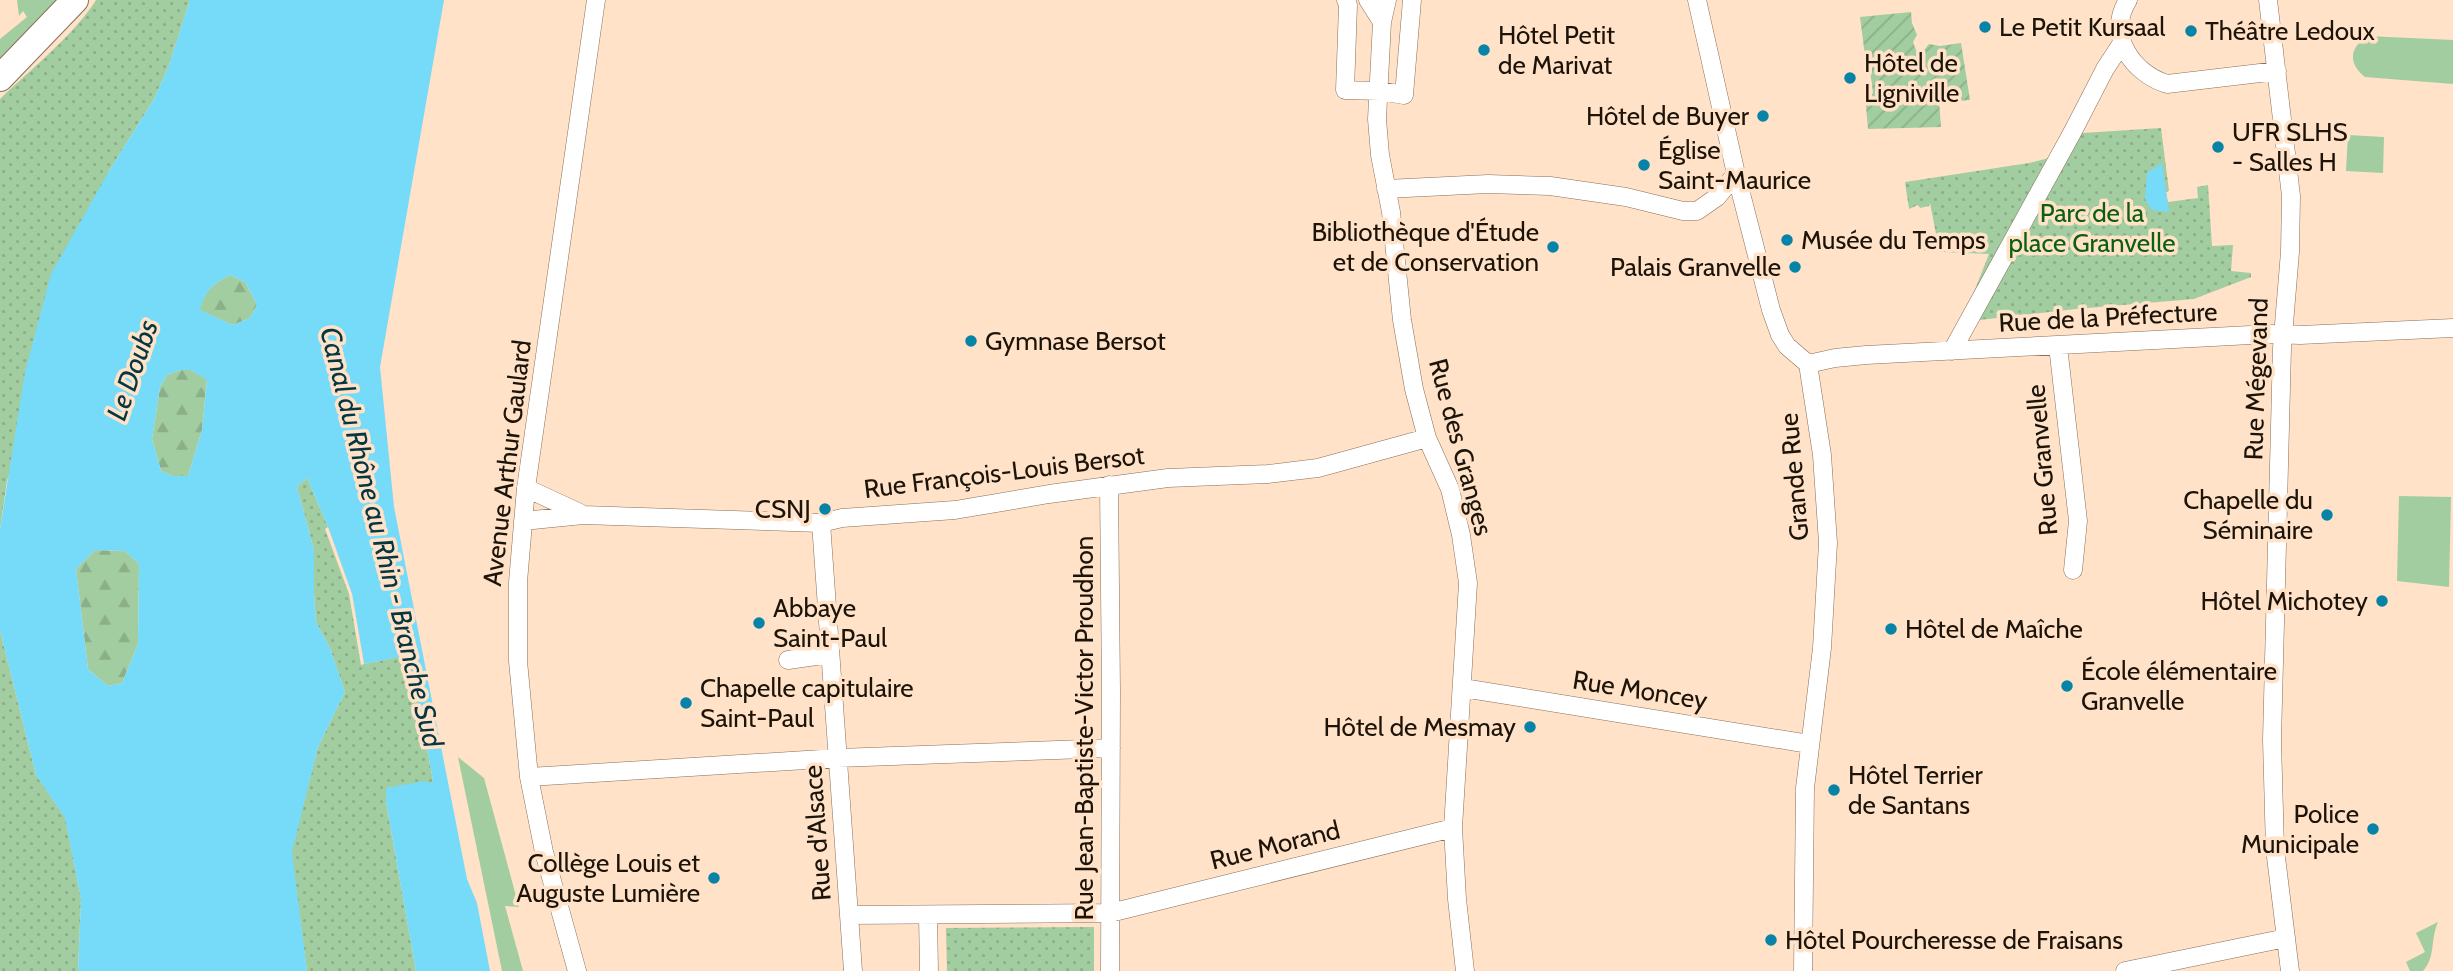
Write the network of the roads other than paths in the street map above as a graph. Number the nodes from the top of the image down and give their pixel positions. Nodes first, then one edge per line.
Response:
1 (75, 0) edge
2 (596, 0) edge
3 (1346, 0) edge
4 (1368, 0) edge
5 (1387, 0) edge
6 (1412, 0) edge
7 (1698, 0) edge
8 (2129, 0) edge
9 (2268, 0) edge
10 (1382, 22) junction
11 (2122, 43) junction
12 (2277, 71) junction
13 (0, 78) edge
14 (1378, 90) junction
15 (1735, 174) junction
16 (1386, 189) junction
17 (2453, 328) edge
18 (2282, 334) junction
19 (2058, 346) junction
20 (1952, 351) junction
21 (1808, 364) junction
22 (1427, 438) junction
23 (1109, 485) junction
24 (526, 488) junction
25 (583, 515) junction
26 (523, 521) junction
27 (821, 523) junction
28 (2073, 570) dead end
29 (830, 654) junction
30 (788, 660) dead end
31 (1462, 688) junction
32 (1809, 744) junction
33 (1111, 748) junction
34 (838, 758) junction
35 (529, 777) junction
36 (1453, 828) junction
37 (1110, 913) junction
38 (849, 915) junction
39 (928, 915) junction
40 (2286, 938) junction
41 (577, 971) edge
42 (853, 971) edge
43 (929, 971) edge
44 (1110, 971) edge
45 (1465, 971) edge
46 (1803, 971) edge
47 (2125, 971) edge
48 (2290, 971) edge

1 - 13 main road
2 - 24 street, Avenue Arthur Gaulard
3 - 14 street
4 - 10 street
5 - 10 street, Rue des Granges
6 - 14 street
7 - 15 street
8 - 11 street
9 - 12 street, Rue Mégevand
10 - 14 street, Rue des Granges
11 - 12 street
11 - 20 street
12 - 18 street, Rue Mégevand
14 - 16 street, Rue des Granges
15 - 16 street
15 - 21 street
16 - 22 street, Rue des Granges
17 - 18 street, Rue de la Préfecture
18 - 19 street, Rue de la Préfecture
18 - 40 street, Rue Mégevand
19 - 20 street, Rue de la Préfecture
19 - 28 street, Rue Granvelle
20 - 21 street, Rue de la Préfecture
21 - 32 street, Grande Rue
22 - 23 street, Rue François-Louis Bersot
22 - 31 street, Rue des Granges
23 - 27 street, Rue François-Louis Bersot
23 - 33 street, Rue Jean-Baptiste-Victor Proudhon
24 - 25 street, Rue François-Louis Bersot
24 - 26 street, Avenue Arthur Gaulard
25 - 26 street, Rue François-Louis Bersot
25 - 27 street, Rue François-Louis Bersot
26 - 35 street, Avenue Arthur Gaulard
27 - 29 street, Rue d'Alsace
29 - 30 street
29 - 34 street, Rue d'Alsace
31 - 32 street, Rue Moncey
31 - 36 street, Rue des Granges
32 - 46 street, Grande Rue
33 - 34 street
33 - 37 street, Rue Jean-Baptiste-Victor Proudhon
34 - 35 street
34 - 38 street, Rue d'Alsace
35 - 41 street, Avenue Arthur Gaulard
36 - 37 street, Rue Morand
36 - 45 street, Rue des Granges
37 - 39 street, Rue Morand
37 - 44 street, Rue Jean-Baptiste-Victor Proudhon
38 - 39 street, Rue Morand
38 - 42 street, Rue d'Alsace
39 - 43 street
40 - 47 street
40 - 48 street, Rue Mégevand

